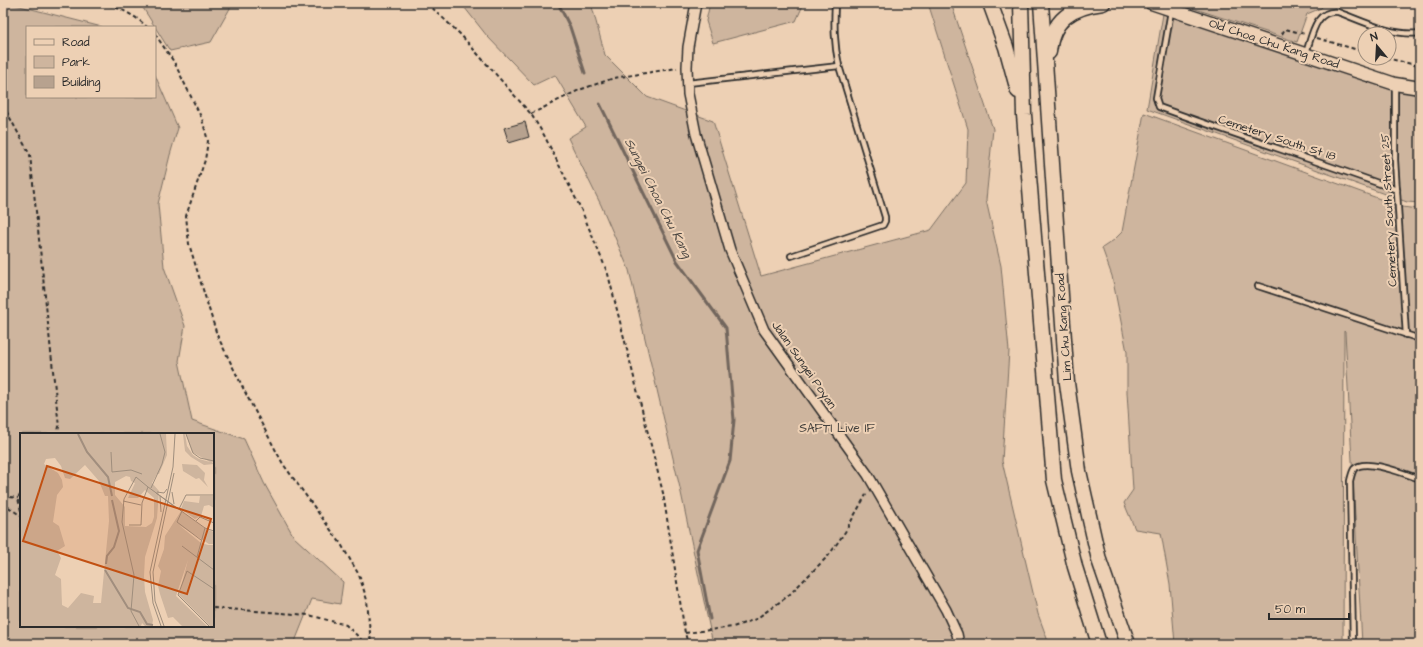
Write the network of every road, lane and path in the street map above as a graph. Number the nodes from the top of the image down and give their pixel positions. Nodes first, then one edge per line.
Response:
1 (102, 3) edge
2 (427, 3) edge
3 (696, 3) edge
4 (835, 3) edge
5 (990, 3) edge
6 (1020, 3) edge
7 (1041, 3) edge
8 (1103, 3) edge
9 (1151, 3) edge
10 (1171, 10) junction
11 (146, 26) edge
12 (1420, 33) edge
13 (156, 35) edge
14 (1306, 54) junction
15 (1397, 61) edge
16 (687, 66) junction
17 (839, 66) junction
18 (1420, 66) edge
19 (688, 83) junction
20 (1047, 84) junction
21 (1395, 84) junction
22 (1420, 88) edge
23 (3, 105) edge
24 (531, 114) junction
25 (1024, 115) junction
26 (1398, 190) junction
27 (791, 256) dead end
28 (1258, 286) dead end
29 (1406, 335) junction
30 (1420, 339) edge
31 (57, 433) edge
32 (1420, 479) edge
33 (873, 483) junction
34 (20, 495) edge
35 (3, 496) edge
36 (18, 498) junction
37 (3, 503) edge
38 (20, 507) edge
39 (20, 515) edge
40 (214, 608) edge
41 (685, 633) junction
42 (366, 644) edge
43 (371, 644) edge
44 (688, 644) edge
45 (959, 644) edge
46 (1099, 644) edge
47 (1128, 644) edge
48 (1353, 644) edge

1 - 11 path
2 - 24 path
3 - 16 street, Jalan Sungei Poyan
4 - 17 lane
5 - 25 main road
6 - 25 main road, Lim Chu Kang Road
7 - 20 main road, Lim Chu Kang Road
8 - 20 main road
9 - 10 street, Old Choa Chu Kang Road
10 - 14 street, Old Choa Chu Kang Road
10 - 26 lane, Cemetery South St 18
12 - 14 lane
13 - 43 path
14 - 21 street, Old Choa Chu Kang Road
15 - 18 path
16 - 19 street, Jalan Sungei Poyan
16 - 24 path
17 - 19 lane
17 - 27 lane
19 - 33 street, Jalan Sungei Poyan
20 - 47 main road, Lim Chu Kang Road
21 - 22 street, Old Choa Chu Kang Road
21 - 26 lane, Cemetery South Street 25
23 - 31 path
24 - 41 path
25 - 46 main road, Lim Chu Kang Road
26 - 29 lane, Cemetery South Street 25
28 - 29 lane
29 - 30 lane
32 - 48 lane
33 - 41 path
33 - 45 street, Jalan Sungei Poyan
34 - 36 path
35 - 36 path
36 - 38 path
37 - 39 path
40 - 42 path
41 - 44 path

